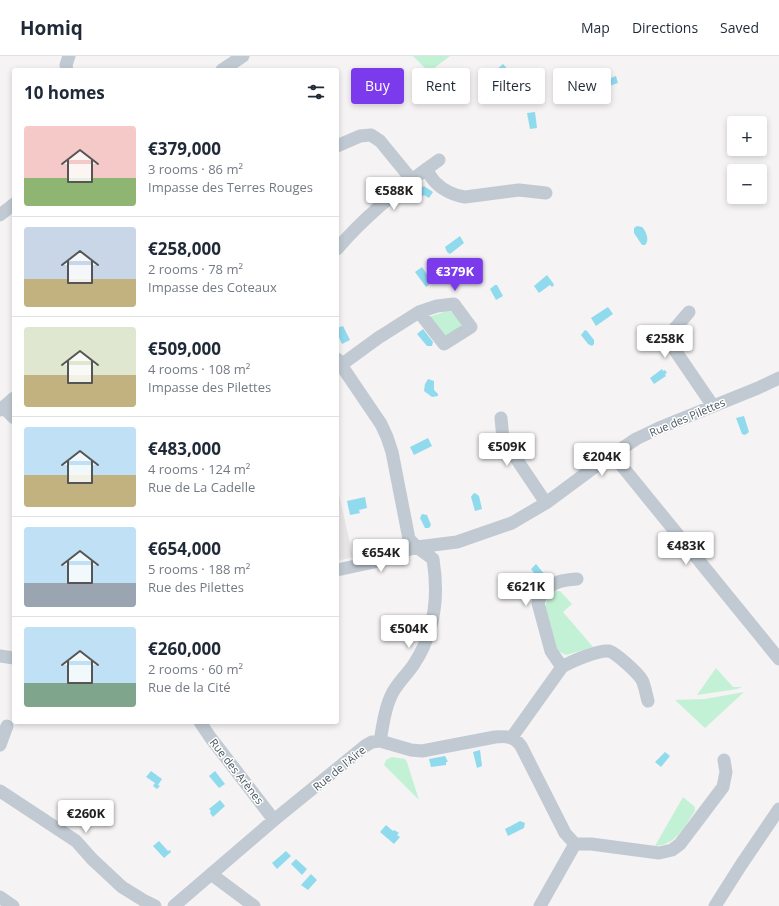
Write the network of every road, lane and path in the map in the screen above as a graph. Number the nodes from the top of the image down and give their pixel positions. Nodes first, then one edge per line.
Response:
1 (69, 56) edge
2 (243, 56) edge
3 (67, 68) edge
4 (225, 68) edge
5 (339, 145) edge
6 (439, 160) dead end
7 (426, 169) junction
8 (412, 180) junction
9 (546, 193) dead end
10 (12, 206) edge
11 (0, 215) edge
12 (339, 247) edge
13 (419, 312) dead end
14 (689, 312) dead end
15 (339, 362) edge
16 (779, 378) edge
17 (12, 400) edge
18 (712, 406) junction
19 (2, 409) edge
20 (12, 416) edge
21 (501, 418) dead end
22 (613, 455) junction
23 (546, 503) junction
24 (417, 547) junction
25 (339, 570) edge
26 (577, 579) dead end
27 (0, 656) edge
28 (12, 658) edge
29 (779, 659) edge
30 (562, 666) junction
31 (648, 701) dead end
32 (201, 724) edge
33 (7, 726) dead end
34 (512, 737) junction
35 (380, 741) junction
36 (0, 745) edge
37 (724, 760) dead end
38 (0, 791) edge
39 (779, 809) edge
40 (274, 820) junction
41 (575, 844) junction
42 (211, 874) junction
43 (0, 897) edge
44 (13, 906) edge
45 (154, 906) edge
46 (174, 906) edge
47 (254, 906) edge
48 (540, 906) edge
49 (715, 906) edge

1 - 3 street
2 - 4 street
5 - 8 street
6 - 7 street
7 - 8 street
7 - 9 street
8 - 12 street
10 - 11 street
13 - 15 street
14 - 18 street
15 - 24 street
16 - 18 street, Rue des Pilettes
17 - 19 street
18 - 22 street, Rue des Pilettes
19 - 20 street
21 - 23 street
22 - 23 street, Rue des Pilettes
22 - 29 street
23 - 24 street, Rue des Pilettes
24 - 25 street, Rue des Pilettes
24 - 35 street
26 - 30 street
27 - 28 street
30 - 31 street
30 - 34 street
32 - 40 street, Rue des Arènes
33 - 36 street
34 - 35 street
34 - 41 street
35 - 40 street, Rue de l'Aire
37 - 41 street
38 - 45 street
39 - 49 street
40 - 42 street, Rue de l'Aire
41 - 48 street
42 - 46 street, Rue de l'Aire
42 - 47 street
43 - 44 street

